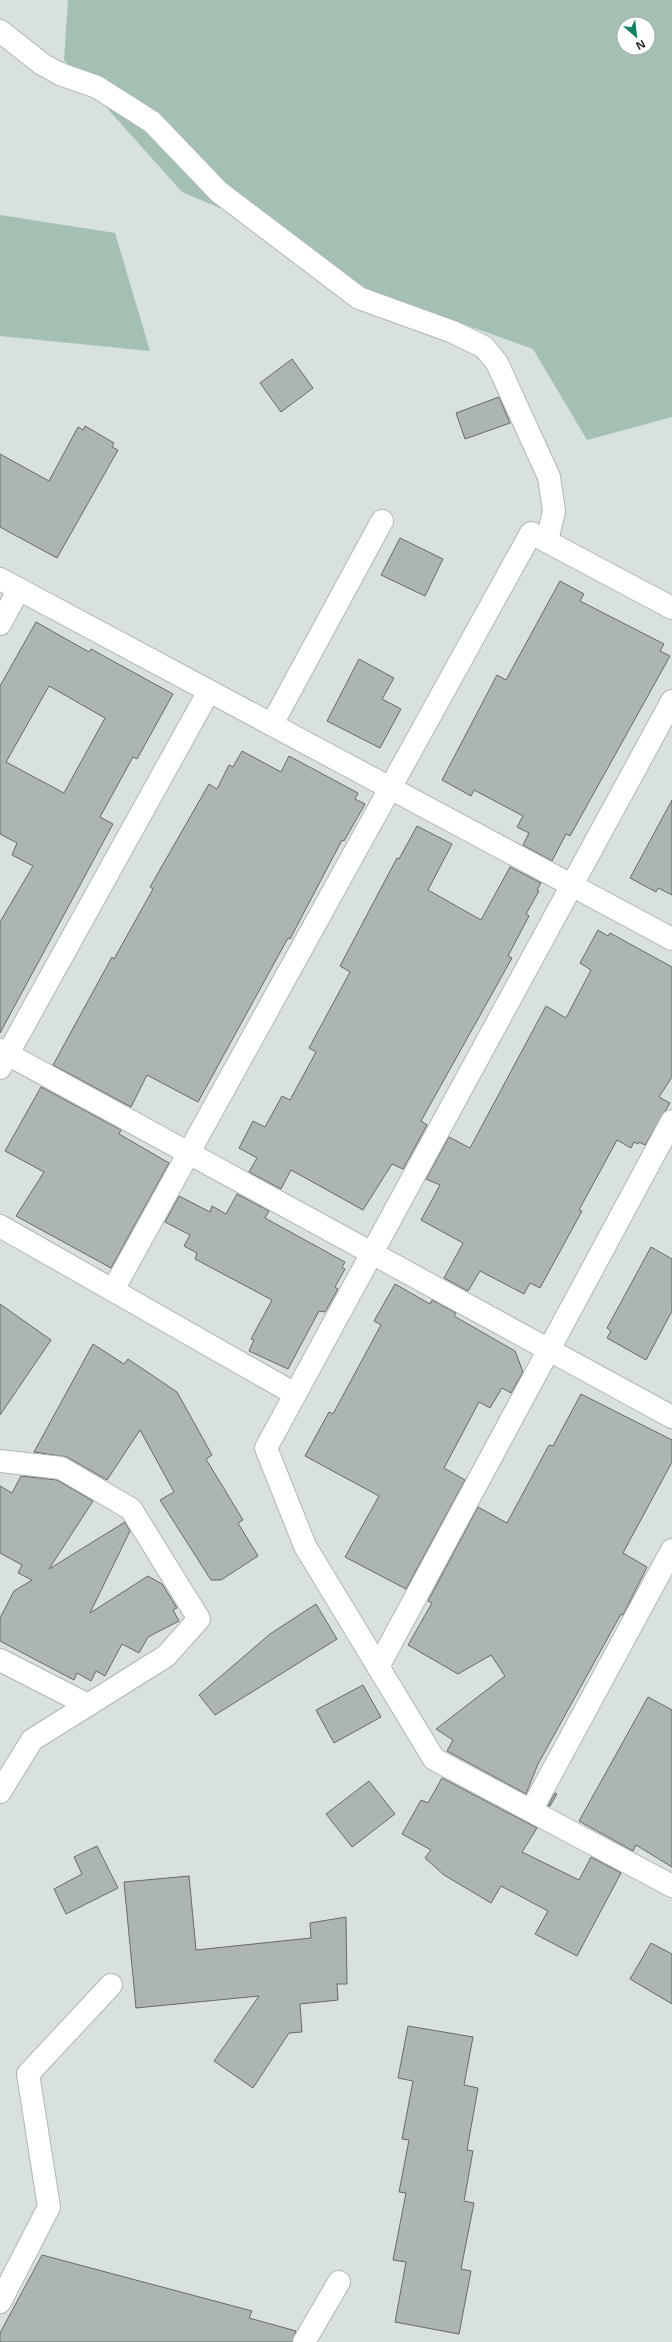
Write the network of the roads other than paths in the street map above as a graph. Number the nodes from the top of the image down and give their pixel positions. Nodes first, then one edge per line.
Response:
1 (0, 31) edge
2 (382, 521) dead end
3 (547, 541) junction
4 (0, 579) edge
5 (20, 589) junction
6 (672, 608) edge
7 (0, 624) edge
8 (209, 691) junction
9 (672, 701) edge
10 (272, 724) junction
11 (390, 788) junction
12 (572, 885) junction
13 (672, 938) edge
14 (3, 1058) edge
15 (672, 1121) edge
16 (189, 1153) junction
17 (0, 1226) edge
18 (372, 1254) junction
19 (113, 1290) junction
20 (549, 1350) junction
21 (295, 1394) junction
22 (672, 1417) edge
23 (0, 1462) edge
24 (672, 1550) edge
25 (0, 1660) edge
26 (378, 1667) junction
27 (88, 1705) junction
28 (0, 1792) edge
29 (532, 1809) junction
30 (672, 1886) edge
31 (111, 1986) dead end
32 (339, 2282) dead end
33 (0, 2302) edge
34 (304, 2342) edge

1 - 3 street
2 - 10 street
3 - 6 street
3 - 11 street
4 - 5 street
5 - 7 street
5 - 8 street
8 - 10 street
8 - 14 street
9 - 12 street
10 - 11 street
11 - 12 street
11 - 16 street
12 - 13 street
12 - 18 street
14 - 16 street
15 - 20 street
16 - 18 street
16 - 19 street
17 - 19 street
18 - 20 street
18 - 21 street
19 - 21 street
20 - 22 street
20 - 26 street
21 - 26 street
23 - 27 street
24 - 29 street
25 - 27 street
26 - 29 street
27 - 28 street
29 - 30 street
31 - 33 street
32 - 34 street

